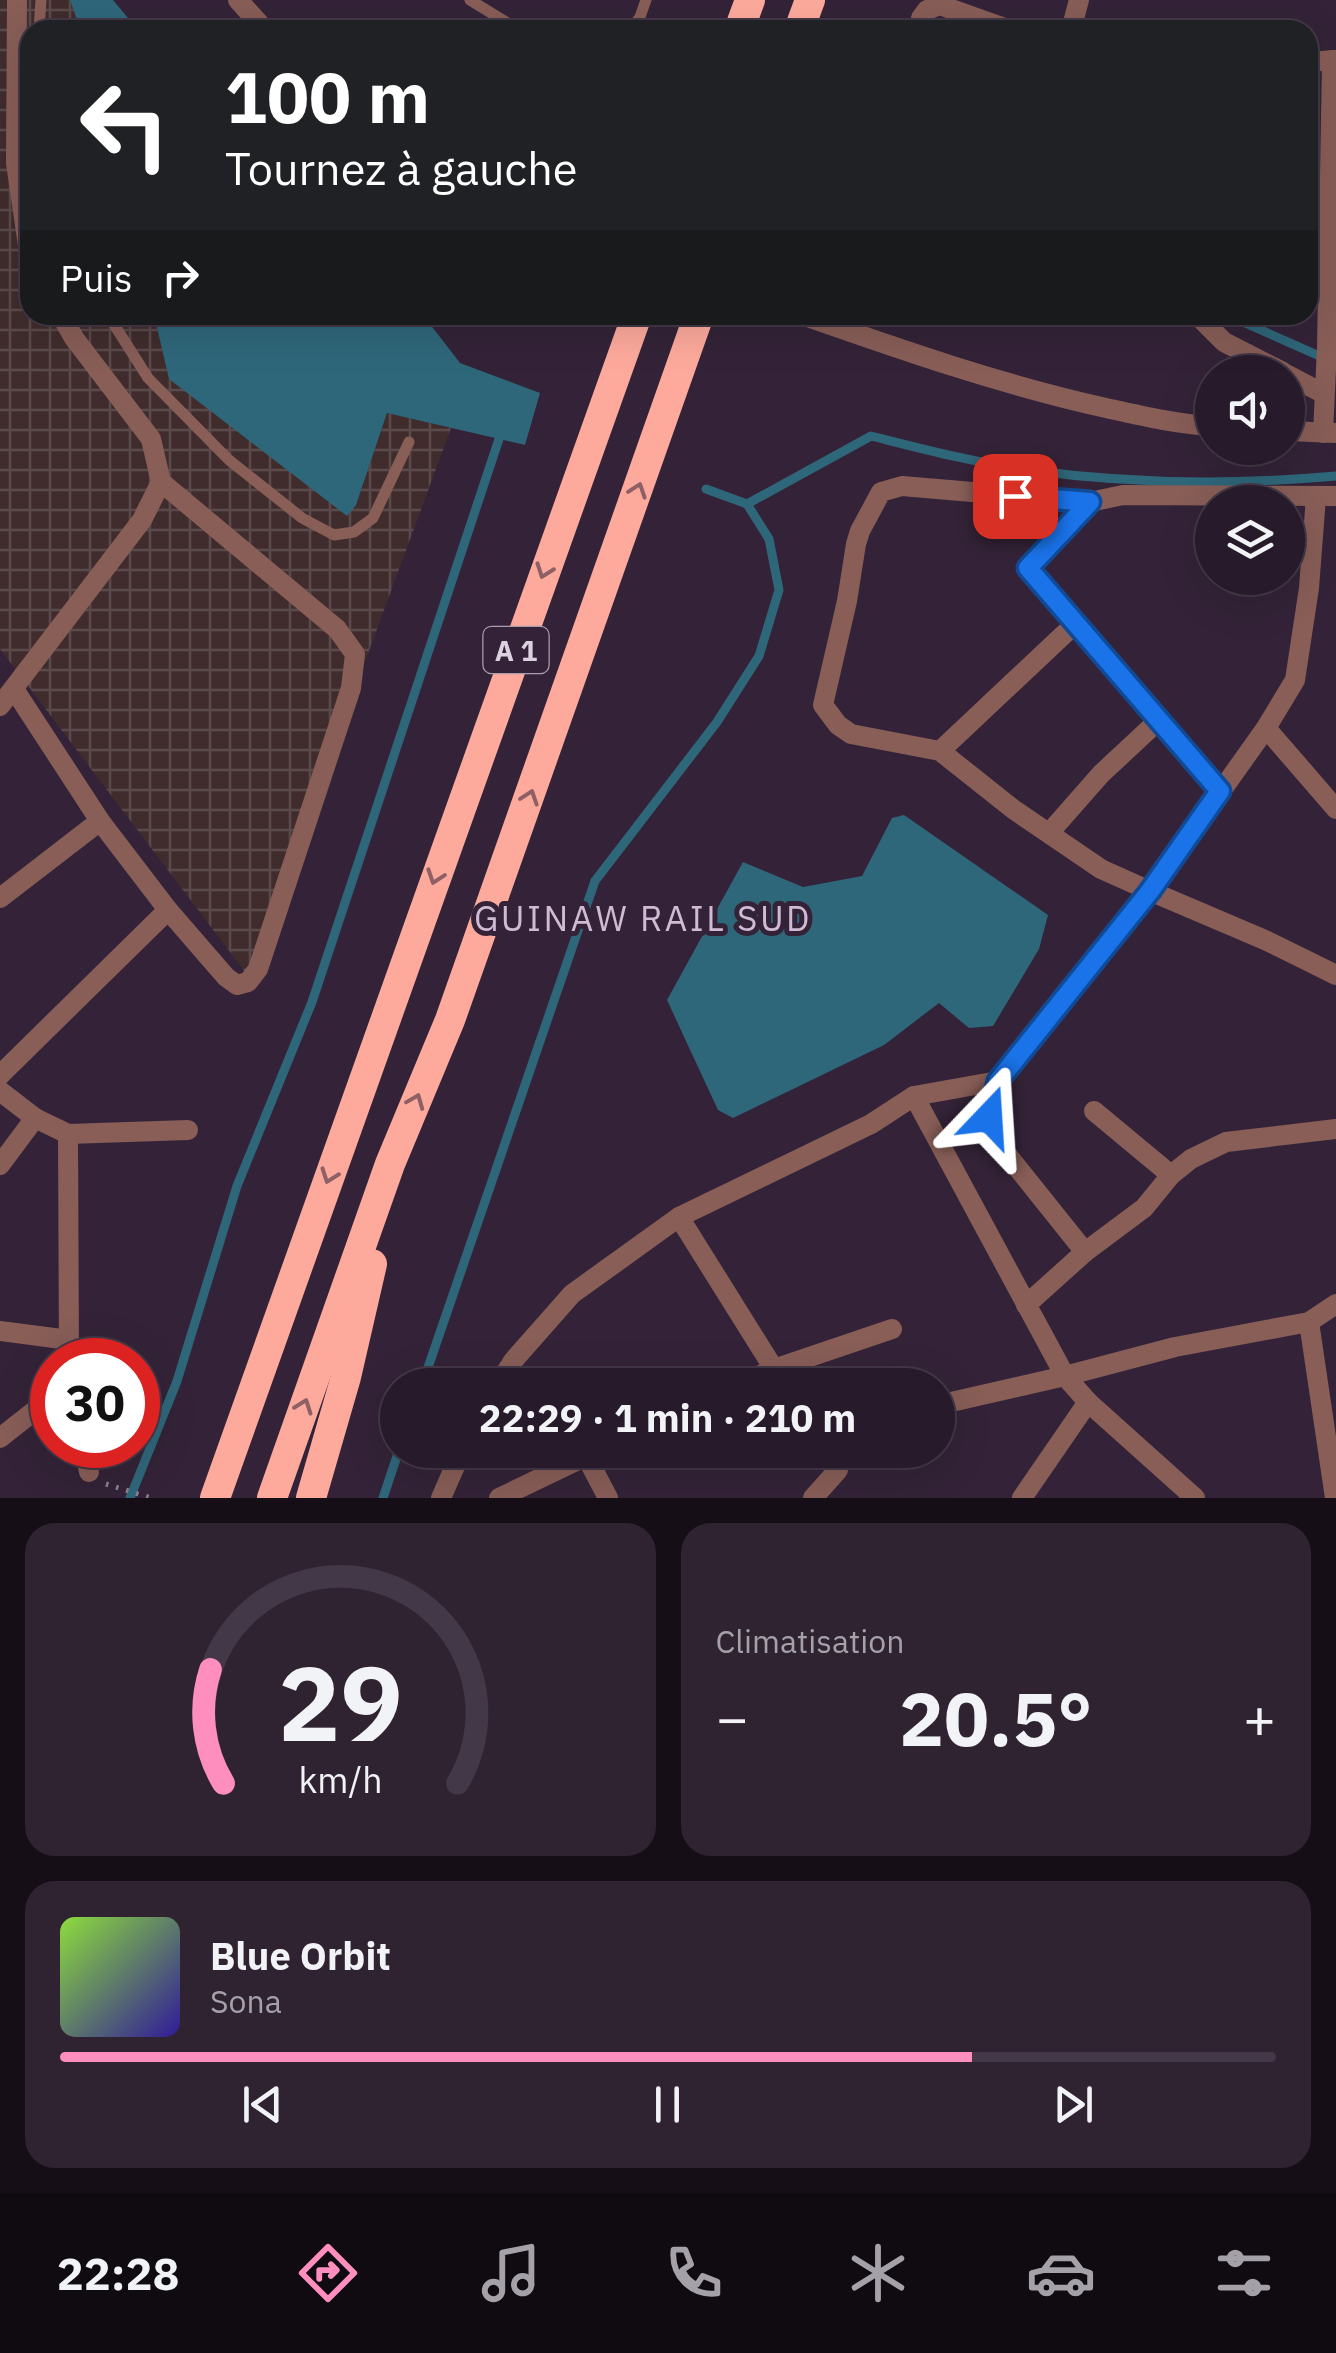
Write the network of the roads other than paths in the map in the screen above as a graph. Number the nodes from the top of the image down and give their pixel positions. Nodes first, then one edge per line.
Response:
1 (16, 0) edge
2 (238, 0) edge
3 (470, 0) edge
4 (257, 20) edge
5 (503, 20) edge
6 (922, 20) edge
7 (981, 20) edge
8 (1334, 60) edge
9 (20, 190) edge
10 (67, 325) edge
11 (114, 325) edge
12 (633, 325) edge
13 (695, 325) edge
14 (831, 325) edge
15 (1208, 325) edge
16 (1249, 355) edge
17 (1305, 384) edge
18 (1324, 394) junction
19 (1195, 425) edge
20 (1329, 433) edge
21 (409, 442) dead end
22 (161, 482) junction
23 (1326, 497) edge
24 (1090, 502) junction
25 (1076, 623) junction
26 (14, 689) junction
27 (0, 706) edge
28 (1160, 719) junction
29 (1266, 728) junction
30 (940, 751) junction
31 (1220, 791) junction
32 (1336, 809) edge
33 (100, 821) junction
34 (1050, 832) junction
35 (1150, 891) junction
36 (0, 898) edge
37 (168, 910) junction
38 (1336, 975) edge
39 (0, 1075) edge
40 (998, 1081) junction
41 (0, 1091) edge
42 (914, 1096) junction
43 (1094, 1111) dead end
44 (35, 1118) junction
45 (1336, 1128) edge
46 (188, 1130) dead end
47 (68, 1134) junction
48 (390, 1164) junction
49 (0, 1165) edge
50 (1172, 1175) junction
51 (678, 1217) junction
52 (1085, 1252) junction
53 (1336, 1304) edge
54 (1026, 1305) junction
55 (1309, 1322) junction
56 (892, 1329) dead end
57 (0, 1331) edge
58 (69, 1338) edge
59 (30, 1339) edge
60 (508, 1368) edge
61 (773, 1368) edge
62 (800, 1368) edge
63 (1065, 1376) junction
64 (955, 1401) edge
65 (1088, 1402) junction
66 (30, 1415) edge
67 (0, 1438) edge
68 (91, 1468) edge
69 (454, 1468) edge
70 (561, 1468) edge
71 (597, 1468) edge
72 (838, 1468) edge
73 (94, 1477) road end
74 (1188, 1496) edge
75 (214, 1498) edge
76 (272, 1498) edge
77 (311, 1498) edge
78 (441, 1498) edge
79 (499, 1498) edge
80 (608, 1498) edge
81 (812, 1498) edge
82 (1022, 1498) edge
83 (1335, 1498) edge

1 - 9 street
2 - 4 street
3 - 5 lane
6 - 7 street
8 - 18 street
10 - 22 street
11 - 21 lane
12 -> 75 highway, A 1
48 -> 13 highway, A 1
14 - 19 street
15 - 16 street
17 - 18 street
18 - 20 street
22 - 26 street
22 - 37 street
23 - 24 street
23 - 29 street
24 - 25 street
24 - 30 street
25 - 28 street
25 - 30 street
26 - 27 street
26 - 33 street
28 - 31 street
28 - 34 street
29 - 31 street
29 - 32 street
30 - 34 street
31 - 35 street
33 - 36 street
33 - 37 street
34 - 35 street
35 - 38 street
35 - 40 street
37 - 39 street
40 - 42 street
40 - 52 street
41 - 44 street
42 - 51 street
42 - 54 street
43 - 50 street
44 - 47 street
44 - 49 street
45 - 50 street
46 - 47 street
47 - 58 street
76 -> 48 highway, A 1
48 - 77 highway
50 - 52 street
51 - 60 street
51 - 61 street
52 - 54 street
53 - 55 street
54 - 63 street
55 - 63 street
55 - 83 street
56 - 62 street
57 - 59 street
63 - 64 street
63 - 65 street
65 - 74 street
65 - 82 street
66 - 67 street
68 - 73 street
69 - 78 street
70 - 79 street
71 - 80 street
72 - 81 street

